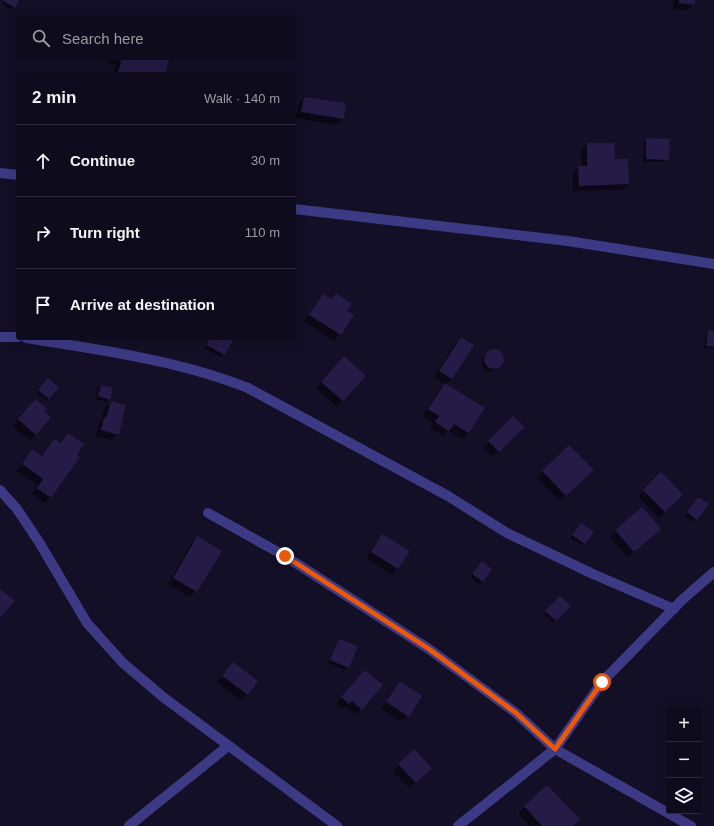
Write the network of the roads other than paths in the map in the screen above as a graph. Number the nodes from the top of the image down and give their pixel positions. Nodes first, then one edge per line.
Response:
1 (0, 173) edge
2 (16, 175) edge
3 (296, 209) edge
4 (714, 264) edge
5 (0, 337) edge
6 (16, 337) edge
7 (39, 340) edge
8 (0, 490) edge
9 (208, 513) dead end
10 (714, 572) edge
11 (674, 609) junction
12 (228, 746) junction
13 (555, 749) junction
14 (129, 826) edge
15 (337, 826) edge
16 (458, 826) edge
17 (691, 826) edge

1 - 2 street
3 - 4 street
5 - 6 street
7 - 11 street
8 - 12 street
9 - 13 street
10 - 11 street
11 - 13 street
12 - 14 street
12 - 15 street
13 - 16 street
13 - 17 street

